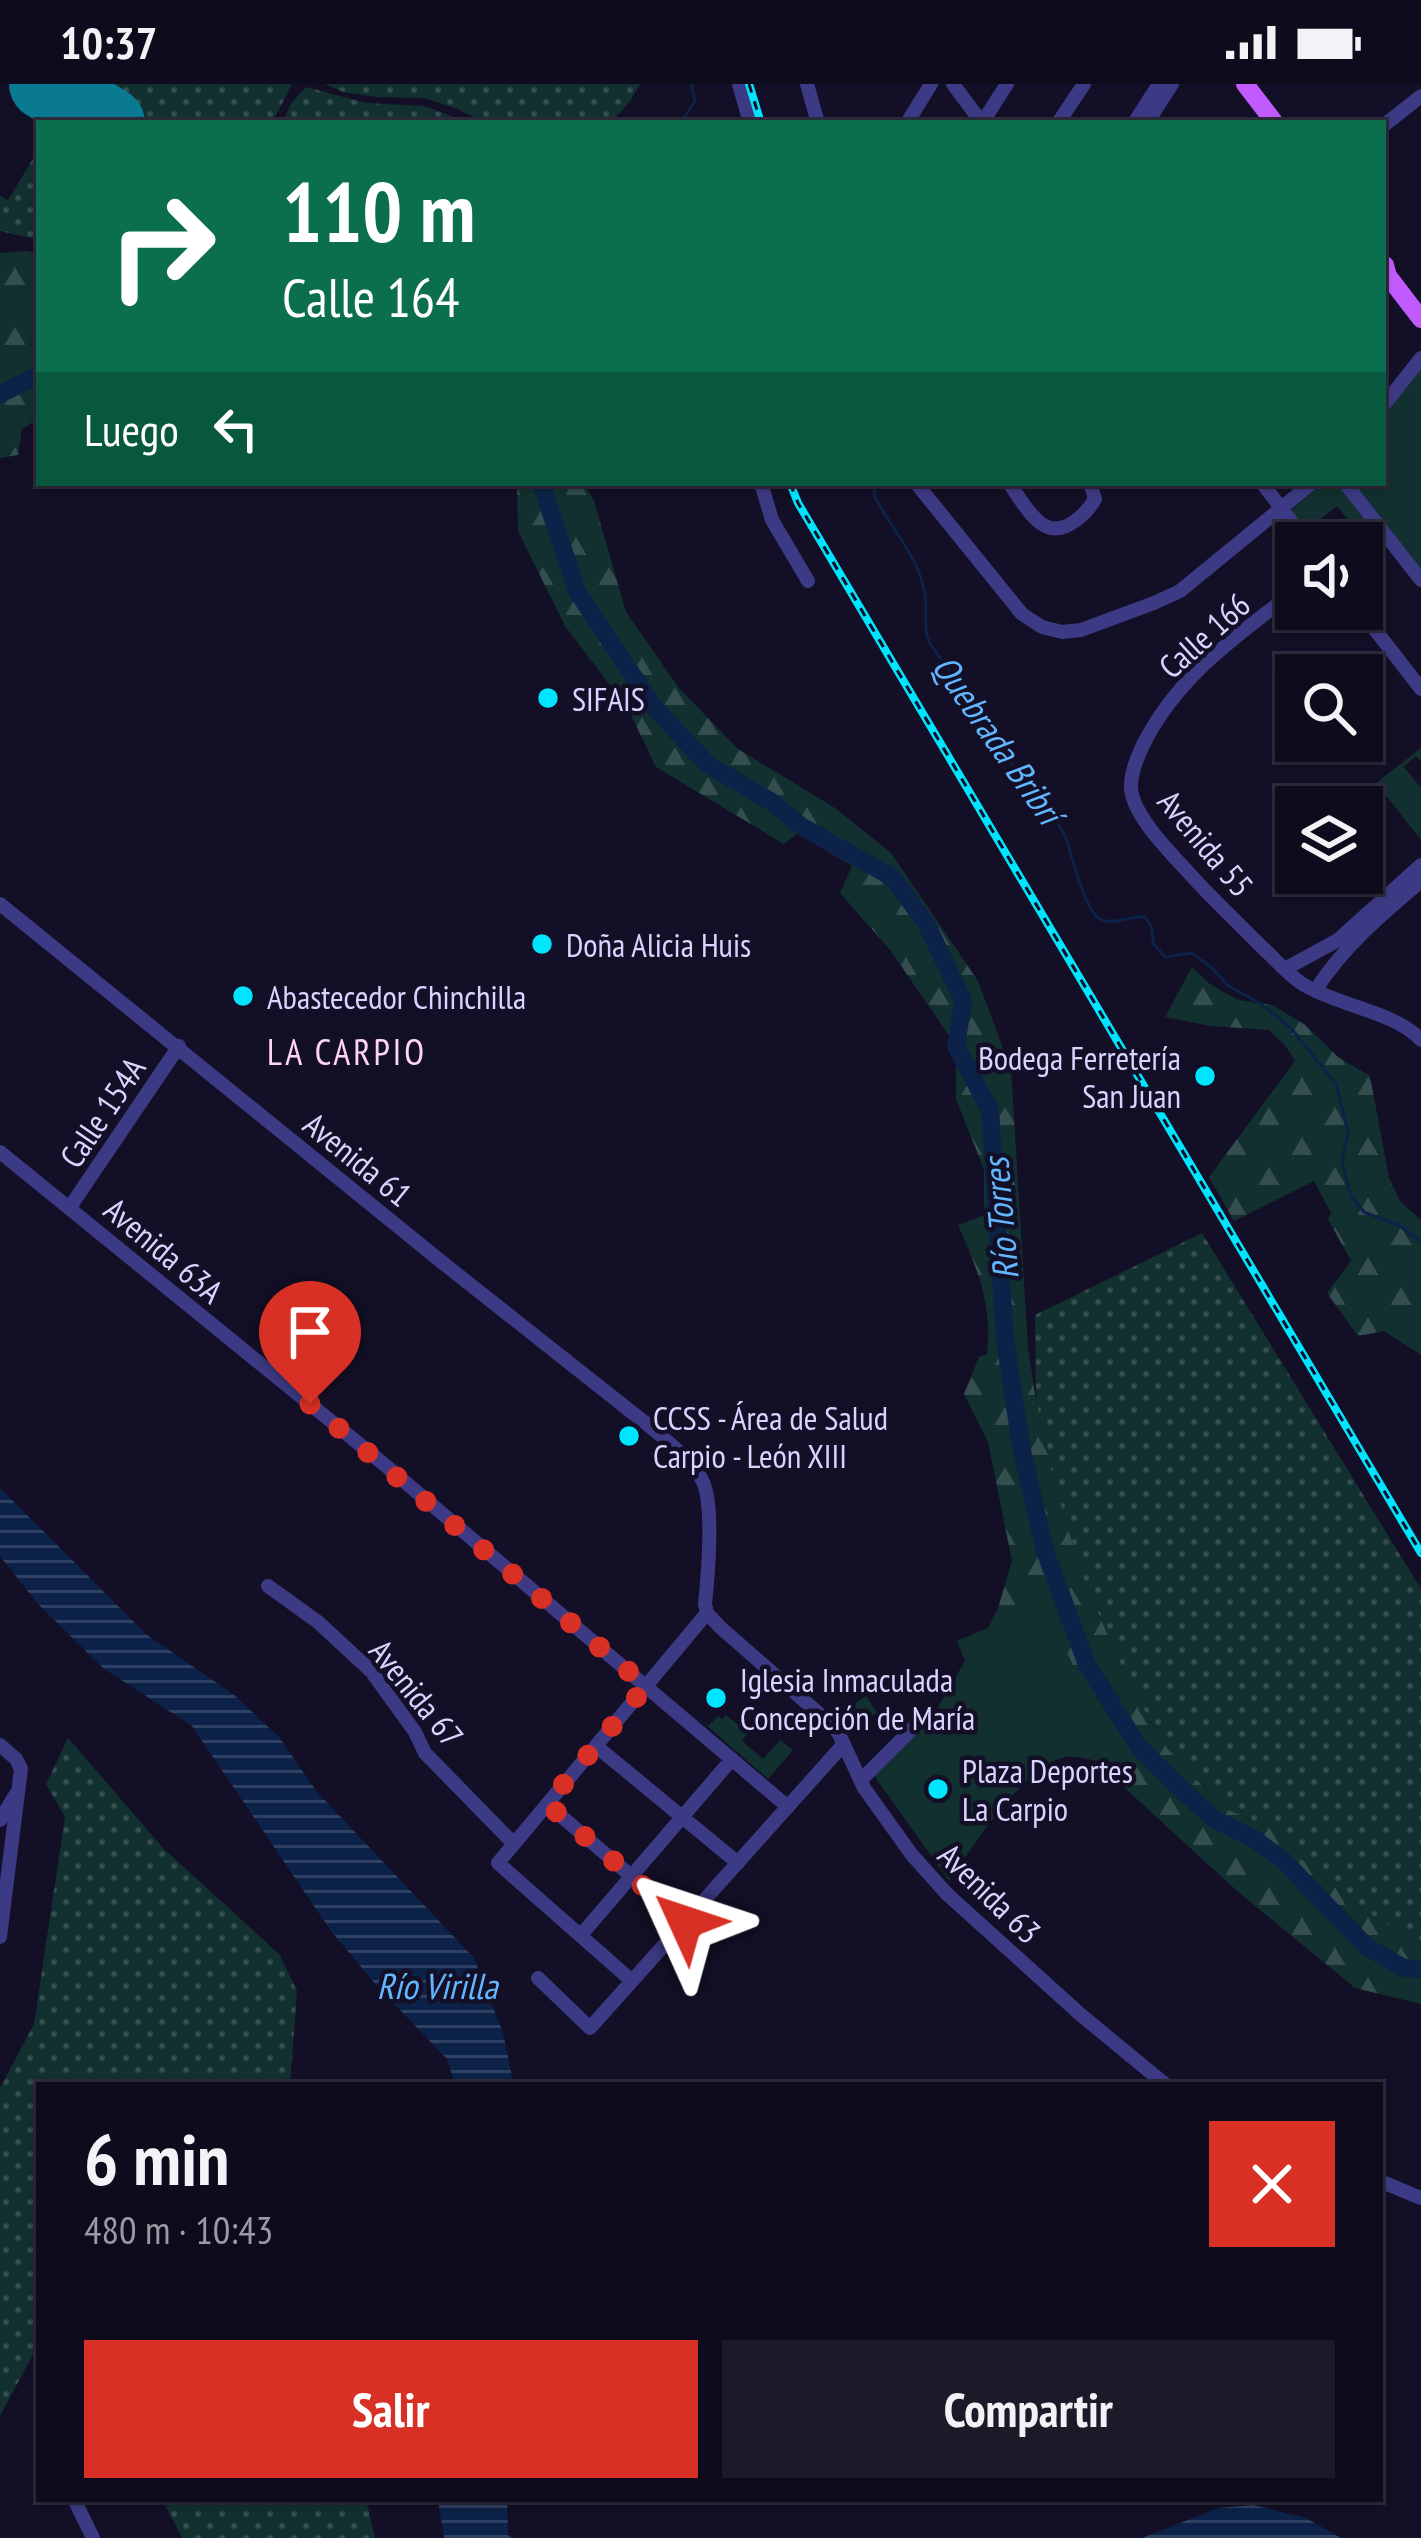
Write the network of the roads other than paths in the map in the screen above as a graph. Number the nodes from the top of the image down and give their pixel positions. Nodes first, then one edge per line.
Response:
1 (739, 84) edge
2 (807, 84) edge
3 (932, 84) edge
4 (952, 84) edge
5 (1007, 84) edge
6 (1084, 84) edge
7 (1159, 84) edge
8 (1172, 84) edge
9 (1246, 84) edge
10 (1421, 96) edge
11 (750, 120) edge
12 (817, 120) edge
13 (909, 120) edge
14 (980, 120) edge
15 (984, 120) edge
16 (1060, 120) edge
17 (1136, 120) edge
18 (1149, 120) edge
19 (1273, 120) edge
20 (1386, 124) edge
21 (1386, 266) edge
22 (1386, 270) edge
23 (1421, 309) edge
24 (1421, 319) edge
25 (1421, 358) edge
26 (1386, 402) edge
27 (762, 486) edge
28 (918, 486) edge
29 (1011, 486) edge
30 (1091, 486) edge
31 (1264, 486) edge
32 (1309, 486) edge
33 (1347, 486) edge
34 (1282, 509) junction
35 (1292, 522) edge
36 (1421, 580) edge
37 (808, 581) dead end
38 (1275, 607) edge
39 (1377, 630) edge
40 (1419, 681) edge
41 (1131, 792) joint
42 (1421, 865) edge
43 (1421, 880) edge
44 (0, 904) edge
45 (1285, 969) junction
46 (1315, 991) junction
47 (1421, 1040) edge
48 (178, 1046) junction
49 (0, 1152) edge
50 (70, 1207) junction
51 (268, 1586) dead end
52 (707, 1613) junction
53 (646, 1686) junction
54 (925, 1716) dead end
55 (0, 1745) edge
56 (843, 1745) junction
57 (596, 1746) junction
58 (732, 1759) junction
59 (861, 1780) junction
60 (20, 1788) junction
61 (547, 1804) junction
62 (788, 1807) junction
63 (683, 1816) junction
64 (0, 1820) edge
65 (514, 1844) junction
66 (738, 1863) junction
67 (632, 1875) junction
68 (685, 1922) junction
69 (0, 1931) edge
70 (581, 1935) junction
71 (538, 1978) dead end
72 (632, 1981) junction
73 (1162, 2082) edge
74 (1383, 2182) edge
75 (1421, 2198) edge
76 (75, 2502) edge
77 (92, 2538) edge

1 - 11 street
2 - 12 street
3 - 13 street
4 - 14 street
5 - 15 street
6 - 16 street
7 - 17 street
8 - 18 street
9 - 19 main road
10 - 20 street
21 - 23 main road
22 - 24 main road
25 - 26 street
27 - 37 street
28 - 34 street
29 - 30 street
31 - 34 street
32 - 34 street
33 - 36 street
34 - 35 street
38 - 41 street, Calle 166
39 - 40 street
41 - 45 street, Avenida 55
42 - 45 street
43 - 46 street
44 - 48 street, Avenida 61
45 - 46 street, Avenida 55
46 - 47 street, Avenida 55
48 - 50 street, Calle 154A
48 - 52 street, Avenida 61
49 - 50 street, Avenida 63A
50 - 53 street, Avenida 63A
51 - 65 street, Avenida 67
52 - 53 street
52 - 56 street, Avenida 63
53 - 57 street
53 - 58 street, Avenida 63A
54 - 59 street
55 - 60 street
56 - 59 street, Avenida 63
56 - 62 street
57 - 61 street
57 - 63 street
58 - 62 street, Avenida 63A
58 - 63 street
59 - 73 street, Avenida 63
60 - 64 street
60 - 69 street
61 - 65 street
61 - 67 street
62 - 66 street
63 - 66 street
63 - 67 street
65 - 70 street
66 - 68 street
67 - 68 street
67 - 70 street
68 - 72 street
70 - 72 street
71 - 72 street
74 - 75 street
76 - 77 street

